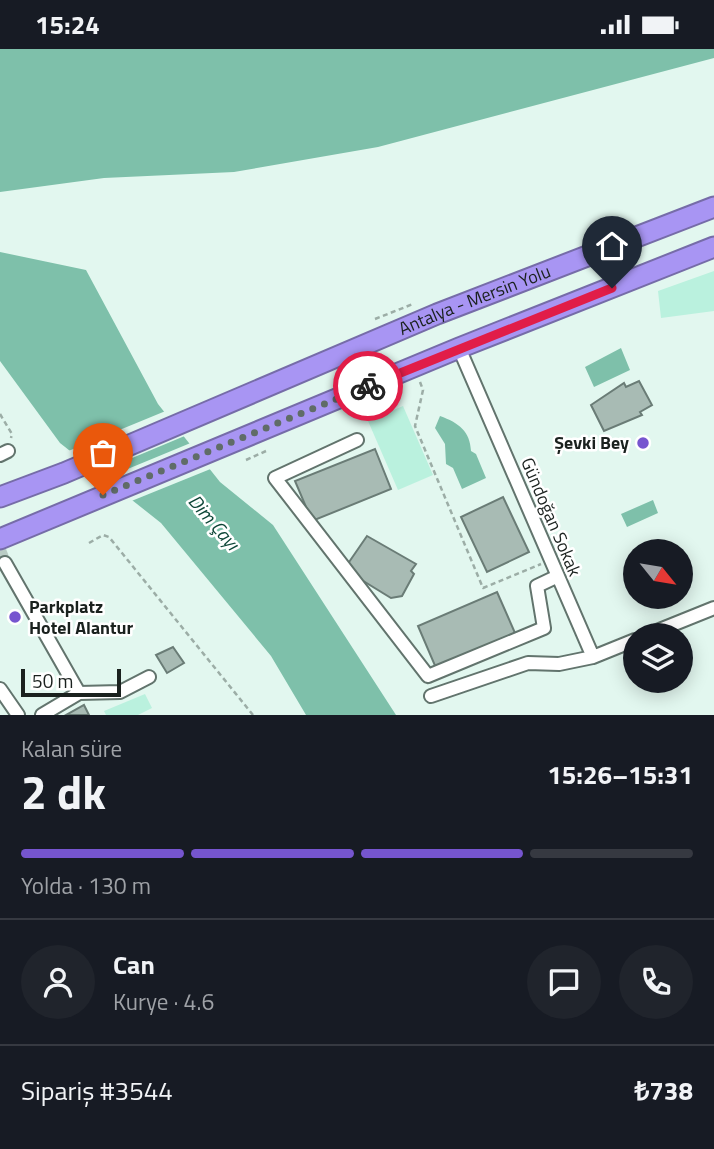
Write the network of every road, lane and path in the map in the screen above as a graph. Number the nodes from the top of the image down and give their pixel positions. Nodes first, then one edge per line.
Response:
1 (714, 207) edge
2 (714, 247) edge
3 (413, 304) dead end
4 (375, 319) dead end
5 (459, 348) junction
6 (420, 381) dead end
7 (0, 414) edge
8 (358, 440) dead end
9 (266, 451) dead end
10 (4, 453) edge
11 (246, 460) dead end
12 (0, 497) edge
13 (0, 539) edge
14 (89, 543) dead end
15 (550, 559) junction
16 (5, 563) dead end
17 (558, 576) junction
18 (714, 608) edge
19 (677, 623) edge
20 (623, 645) edge
21 (593, 657) junction
22 (149, 677) dead end
23 (0, 689) edge
24 (79, 693) junction
25 (431, 695) dead end
26 (18, 715) edge
27 (42, 715) edge
28 (253, 715) edge

1 - 12 highway, Antalya - Mersin Yolu
2 - 5 highway
3 - 4 path
5 - 13 highway
5 - 15 street, Gündoğan Sokak
6 - 15 path
7 - 10 path
8 - 17 street
9 - 11 path
14 - 28 path
15 - 17 street, Gündoğan Sokak
16 - 24 street
17 - 21 street, Gündoğan Sokak
18 - 19 street
20 - 21 street
21 - 25 street
22 - 24 street
23 - 26 street
24 - 27 street

